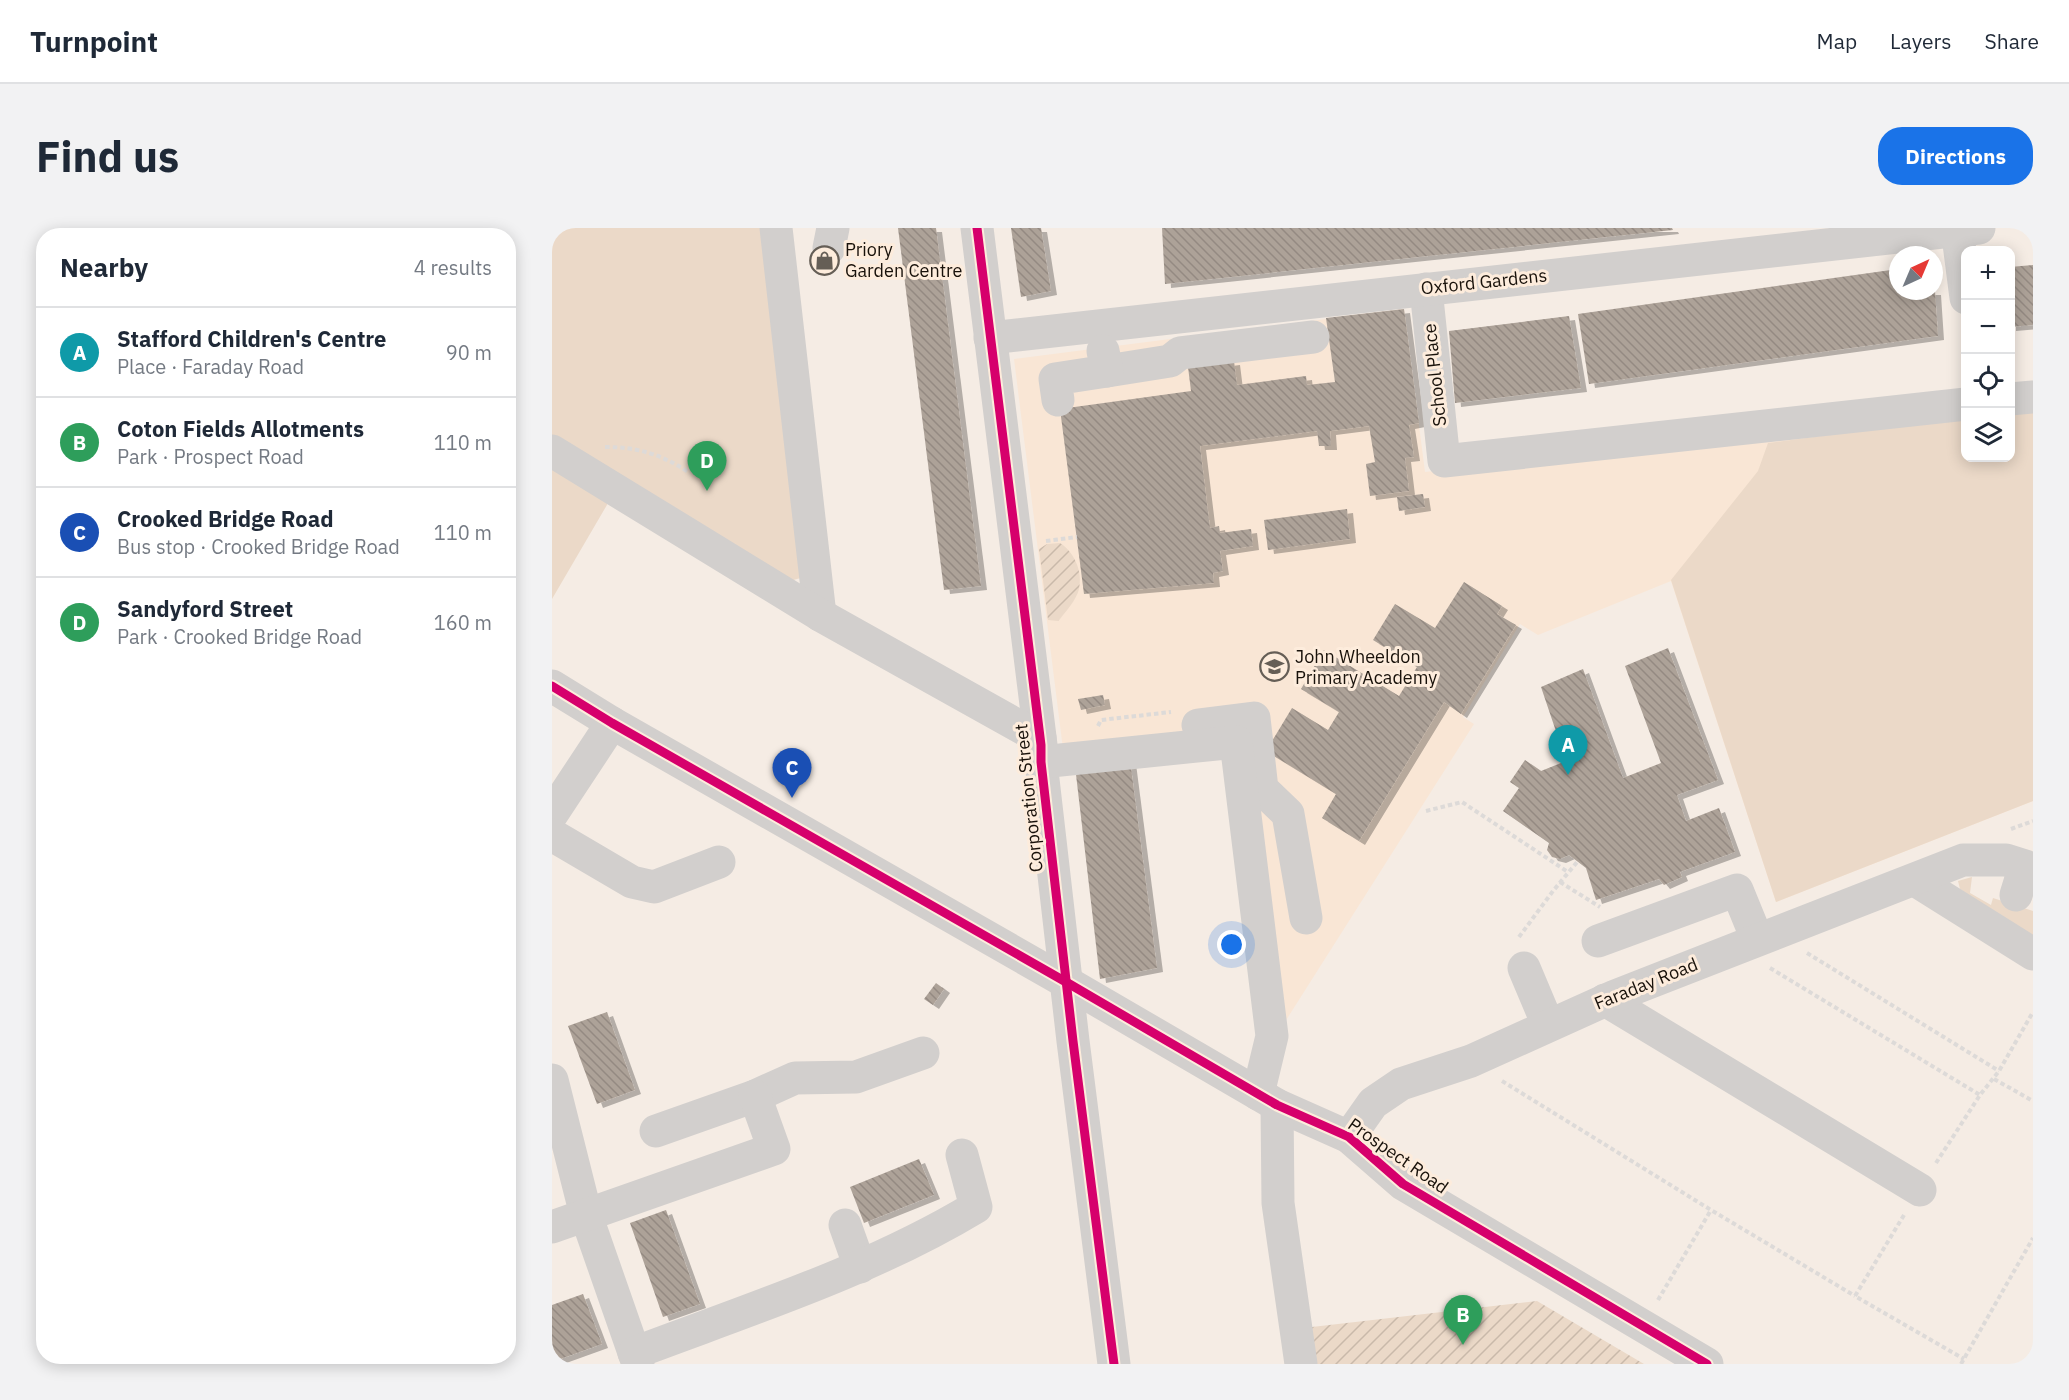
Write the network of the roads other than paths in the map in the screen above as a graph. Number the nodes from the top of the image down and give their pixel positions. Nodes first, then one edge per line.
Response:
1 (776, 228) edge
2 (977, 228) edge
3 (1965, 229) edge
4 (1965, 246) edge
5 (1426, 289) junction
6 (1099, 326) junction
7 (1313, 337) dead end
8 (990, 338) junction
9 (1107, 371) junction
10 (2033, 397) edge
11 (2015, 399) edge
12 (1058, 400) dead end
13 (1961, 404) edge
14 (552, 452) edge
15 (820, 615) junction
16 (552, 686) edge
17 (612, 723) junction
18 (1041, 748) junction
19 (552, 814) edge
20 (552, 835) edge
21 (719, 862) dead end
22 (2024, 869) dead end
23 (1915, 880) junction
24 (1306, 918) dead end
25 (1755, 940) junction
26 (1598, 941) dead end
27 (2033, 954) edge
28 (1524, 968) dead end
29 (1066, 982) junction
30 (1605, 1000) junction
31 (1548, 1025) junction
32 (922, 1053) dead end
33 (552, 1080) edge
34 (755, 1096) junction
35 (1267, 1099) junction
36 (656, 1131) dead end
37 (1349, 1137) junction
38 (962, 1155) dead end
39 (1920, 1190) dead end
40 (586, 1215) junction
41 (845, 1225) dead end
42 (552, 1227) edge
43 (860, 1267) junction
44 (636, 1358) edge
45 (1114, 1364) edge
46 (1301, 1364) edge
47 (1707, 1364) edge

1 - 15 street
2 - 8 street, Corporation Street
3 - 4 street
3 - 5 street, Oxford Gardens
5 - 6 street, Oxford Gardens
5 - 13 street, School Place
6 - 8 street, Oxford Gardens
6 - 9 street
7 - 9 street
8 - 18 street, Corporation Street
9 - 12 street
10 - 11 street
14 - 15 street
15 - 18 street
16 - 17 street, Prospect Road
17 - 19 street
17 - 29 street, Prospect Road
18 - 24 street
18 - 29 street, Corporation Street
18 - 35 street
20 - 21 street
22 - 23 street, Faraday Road
23 - 25 street, Faraday Road
23 - 27 street
25 - 26 street
25 - 30 street, Faraday Road
28 - 31 street
29 - 35 street, Prospect Road
29 - 45 street, Corporation Street
30 - 31 street, Faraday Road
30 - 39 street
31 - 37 street, Faraday Road
32 - 34 street
33 - 40 street
34 - 36 street
34 - 40 street
35 - 37 street, Prospect Road
35 - 46 street
37 - 47 street, Prospect Road
38 - 43 street
40 - 42 street
40 - 44 street
41 - 43 street
43 - 44 street

